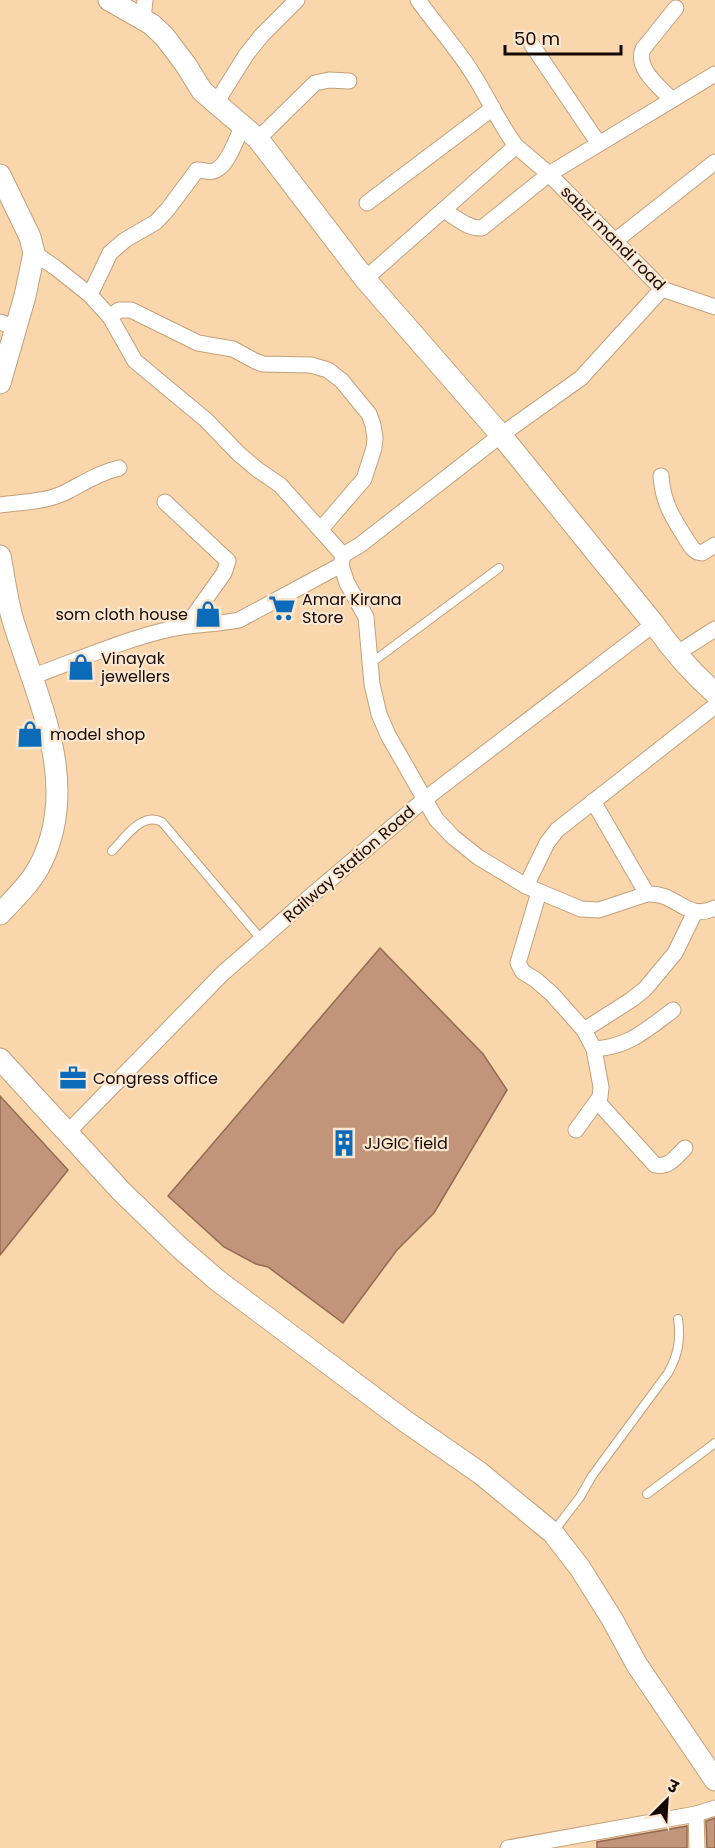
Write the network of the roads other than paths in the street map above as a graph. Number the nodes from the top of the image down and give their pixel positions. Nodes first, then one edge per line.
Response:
1 (109, 0) edge
2 (297, 0) edge
3 (418, 0) edge
4 (676, 8) dead end
5 (144, 10) edge
6 (532, 45) dead end
7 (715, 74) edge
8 (349, 81) dead end
9 (672, 100) junction
10 (216, 103) junction
11 (493, 108) junction
12 (250, 133) junction
13 (599, 144) junction
14 (516, 146) junction
15 (715, 162) edge
16 (549, 174) junction
17 (0, 175) edge
18 (367, 203) dead end
19 (444, 210) junction
20 (615, 241) junction
21 (34, 253) junction
22 (365, 279) junction
23 (662, 289) junction
24 (90, 295) junction
25 (715, 307) edge
26 (110, 317) junction
27 (8, 325) edge
28 (0, 383) edge
29 (501, 435) junction
30 (119, 468) dead end
31 (661, 476) dead end
32 (165, 502) dead end
33 (0, 505) edge
34 (321, 529) junction
35 (715, 545) edge
36 (0, 556) edge
37 (342, 560) junction
38 (499, 568) dead end
39 (654, 624) junction
40 (187, 625) junction
41 (715, 629) edge
42 (676, 654) junction
43 (371, 663) junction
44 (32, 677) junction
45 (715, 693) edge
46 (715, 706) edge
47 (425, 799) junction
48 (594, 801) junction
49 (112, 851) dead end
50 (532, 889) junction
51 (647, 894) junction
52 (715, 908) edge
53 (694, 912) junction
54 (0, 914) edge
55 (261, 939) junction
56 (673, 1010) dead end
57 (584, 1030) junction
58 (594, 1049) junction
59 (0, 1059) edge
60 (597, 1101) junction
61 (576, 1130) dead end
62 (68, 1132) junction
63 (686, 1148) dead end
64 (678, 1319) dead end
65 (715, 1443) edge
66 (647, 1494) dead end
67 (554, 1533) junction
68 (715, 1780) edge
69 (715, 1808) edge
70 (696, 1815) junction
71 (508, 1848) edge
72 (697, 1848) edge

1 - 5 street
2 - 10 street
3 - 11 street, sabzi mandi road
4 - 9 street
5 - 10 street
6 - 13 street
7 - 9 street
8 - 12 street
9 - 13 street
10 - 12 street
11 - 14 street, sabzi mandi road
11 - 18 street
12 - 22 street
12 - 24 street
13 - 16 street
14 - 16 street, sabzi mandi road
14 - 19 street
15 - 20 street
16 - 19 street
16 - 20 street, sabzi mandi road
17 - 21 street
19 - 22 street
20 - 23 street, sabzi mandi road
21 - 24 street
21 - 27 street
22 - 29 street
23 - 25 street, sabzi mandi road
23 - 29 street
24 - 26 street
26 - 34 street
26 - 34 street
27 - 28 street
29 - 37 street
29 - 39 street
30 - 33 street
31 - 35 street
32 - 40 street
34 - 37 street
36 - 44 street
37 - 40 street
37 - 43 street
38 - 43 lane
39 - 42 street
39 - 47 street, Railway Station Road
40 - 44 street
41 - 42 street
42 - 45 street
43 - 47 street
44 - 54 street
46 - 48 street
47 - 50 street
47 - 55 street, Railway Station Road
48 - 50 street
48 - 51 street
49 - 55 lane
50 - 51 street
50 - 57 street
51 - 53 street
52 - 53 street
53 - 57 street
55 - 62 street, Railway Station Road
56 - 58 street
57 - 58 street
58 - 60 street
59 - 62 street
60 - 61 street
60 - 63 street
62 - 67 street
64 - 67 lane
65 - 66 lane
67 - 68 street
69 - 70 street
70 - 71 street
70 - 72 street

